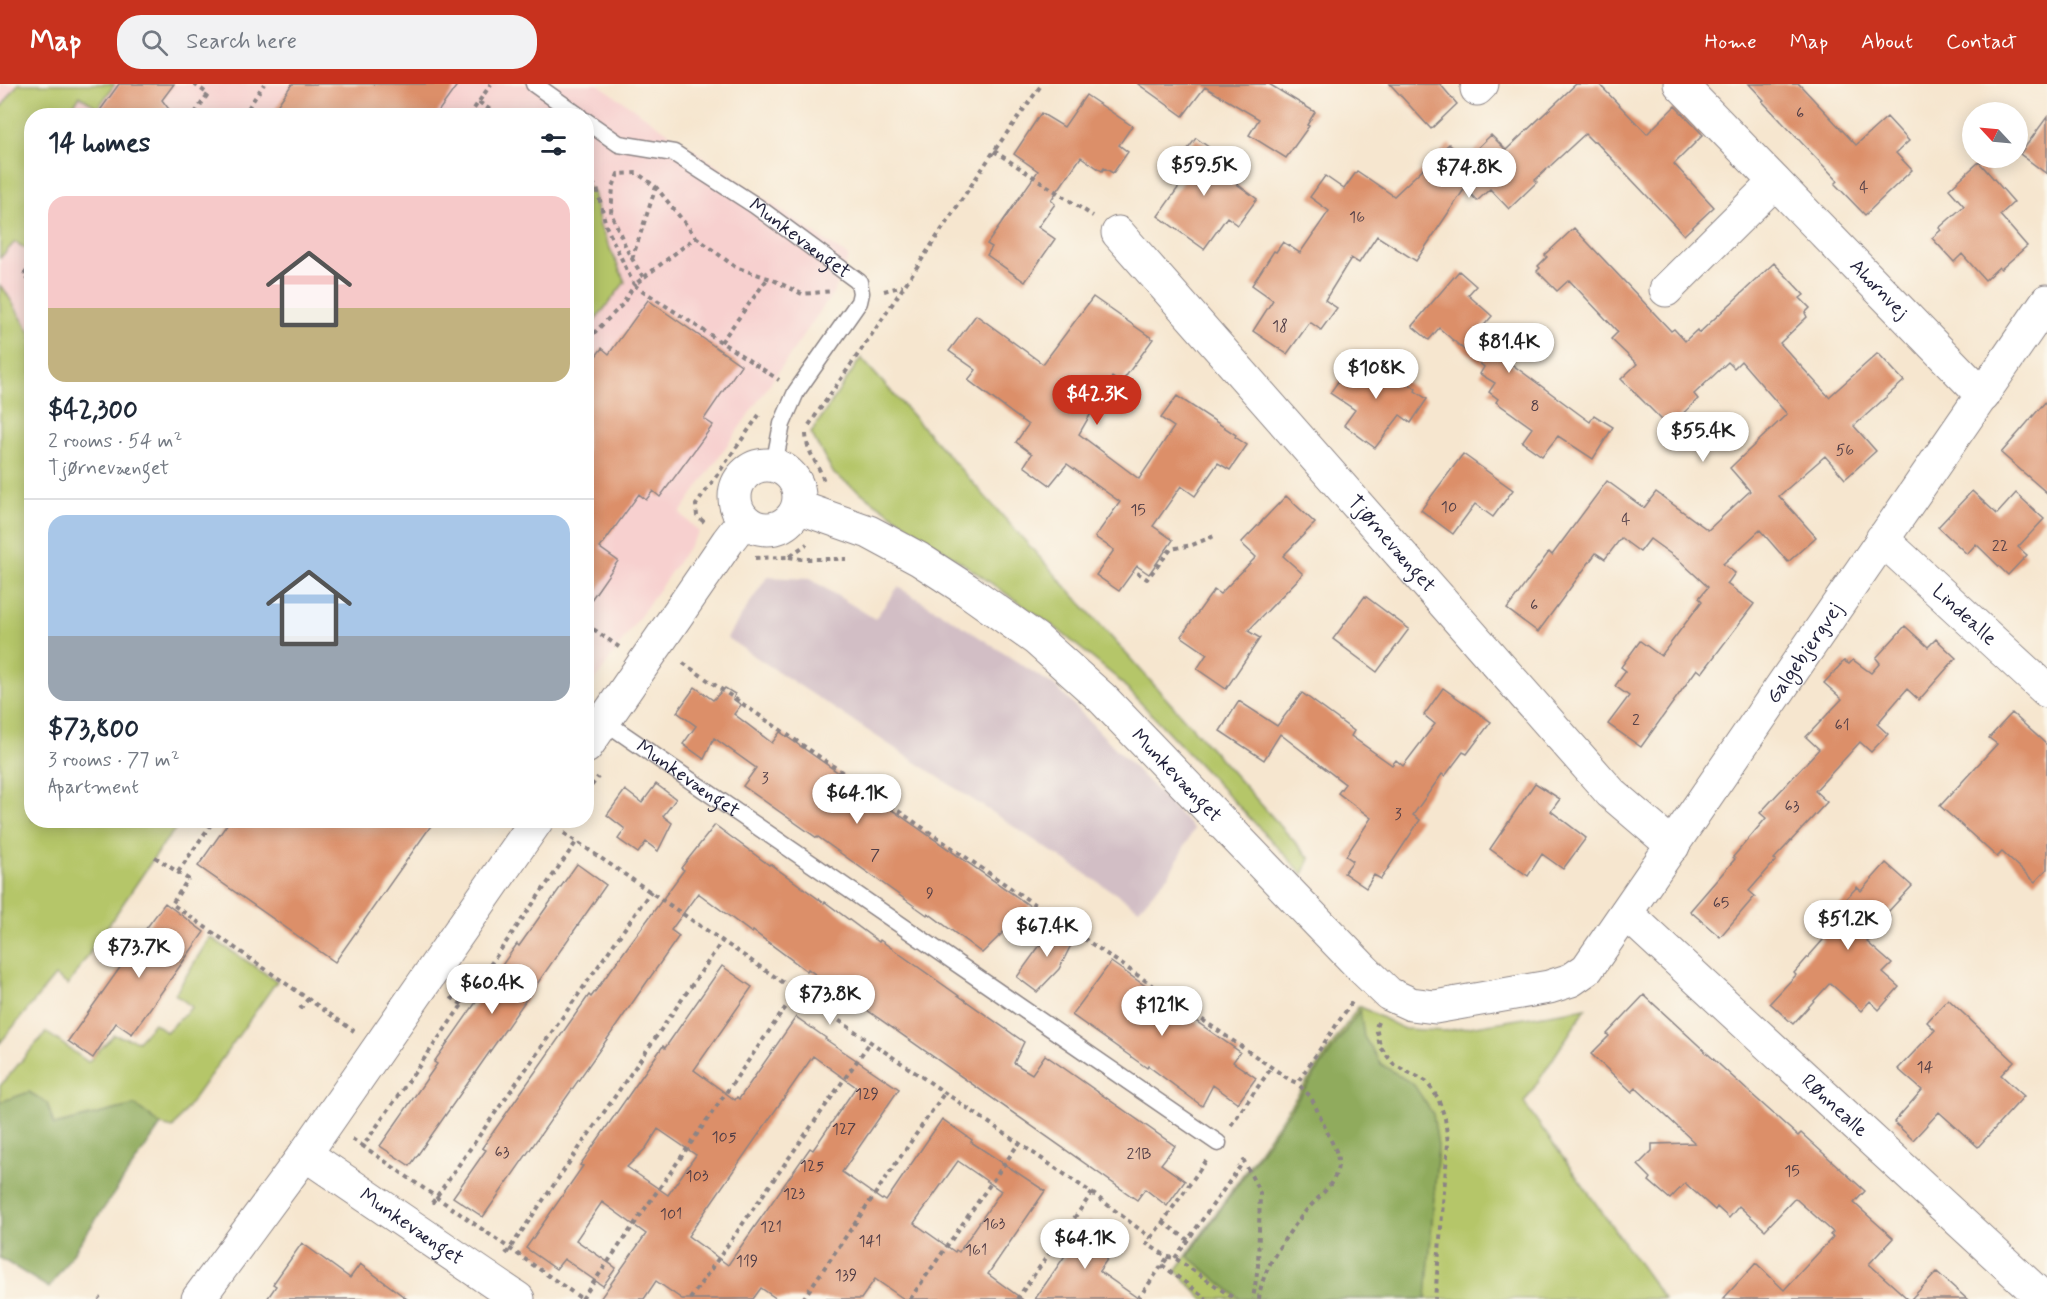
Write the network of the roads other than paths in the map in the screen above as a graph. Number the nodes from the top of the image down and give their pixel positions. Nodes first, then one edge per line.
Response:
1 (534, 84) edge
2 (1680, 84) edge
3 (568, 108) edge
4 (594, 127) edge
5 (1775, 182) junction
6 (1118, 233) road end
7 (1666, 290) dead end
8 (2047, 301) edge
9 (1983, 396) junction
10 (774, 465) junction
11 (798, 507) junction
12 (744, 520) junction
13 (1882, 539) junction
14 (2047, 691) edge
15 (595, 734) edge
16 (547, 828) edge
17 (1672, 846) junction
18 (1626, 913) junction
19 (1549, 987) joint
20 (1218, 1143) road end
21 (317, 1162) junction
22 (198, 1299) edge
23 (518, 1299) edge
24 (2044, 1299) edge

1 - 3 lane
2 - 5 street, Ahornvej
4 - 10 lane, Munkevænget
5 - 7 street
5 - 9 street, Ahornvej
6 - 17 street, Tjørnevænget
8 - 9 street, Galgebjergvej
9 - 13 street, Galgebjergvej
10 - 11 street
10 - 12 street
11 - 12 street
11 - 19 street, Munkevænget
12 - 15 street, Munkevænget
13 - 14 street, Lindealle
13 - 17 street, Galgebjergvej
15 - 20 lane, Munkevænget
16 - 21 street
17 - 18 street, Galgebjergvej
18 - 19 street, Galgebjergvej
18 - 24 street, Rønnealle
21 - 22 street
21 - 23 street, Munkevænget

